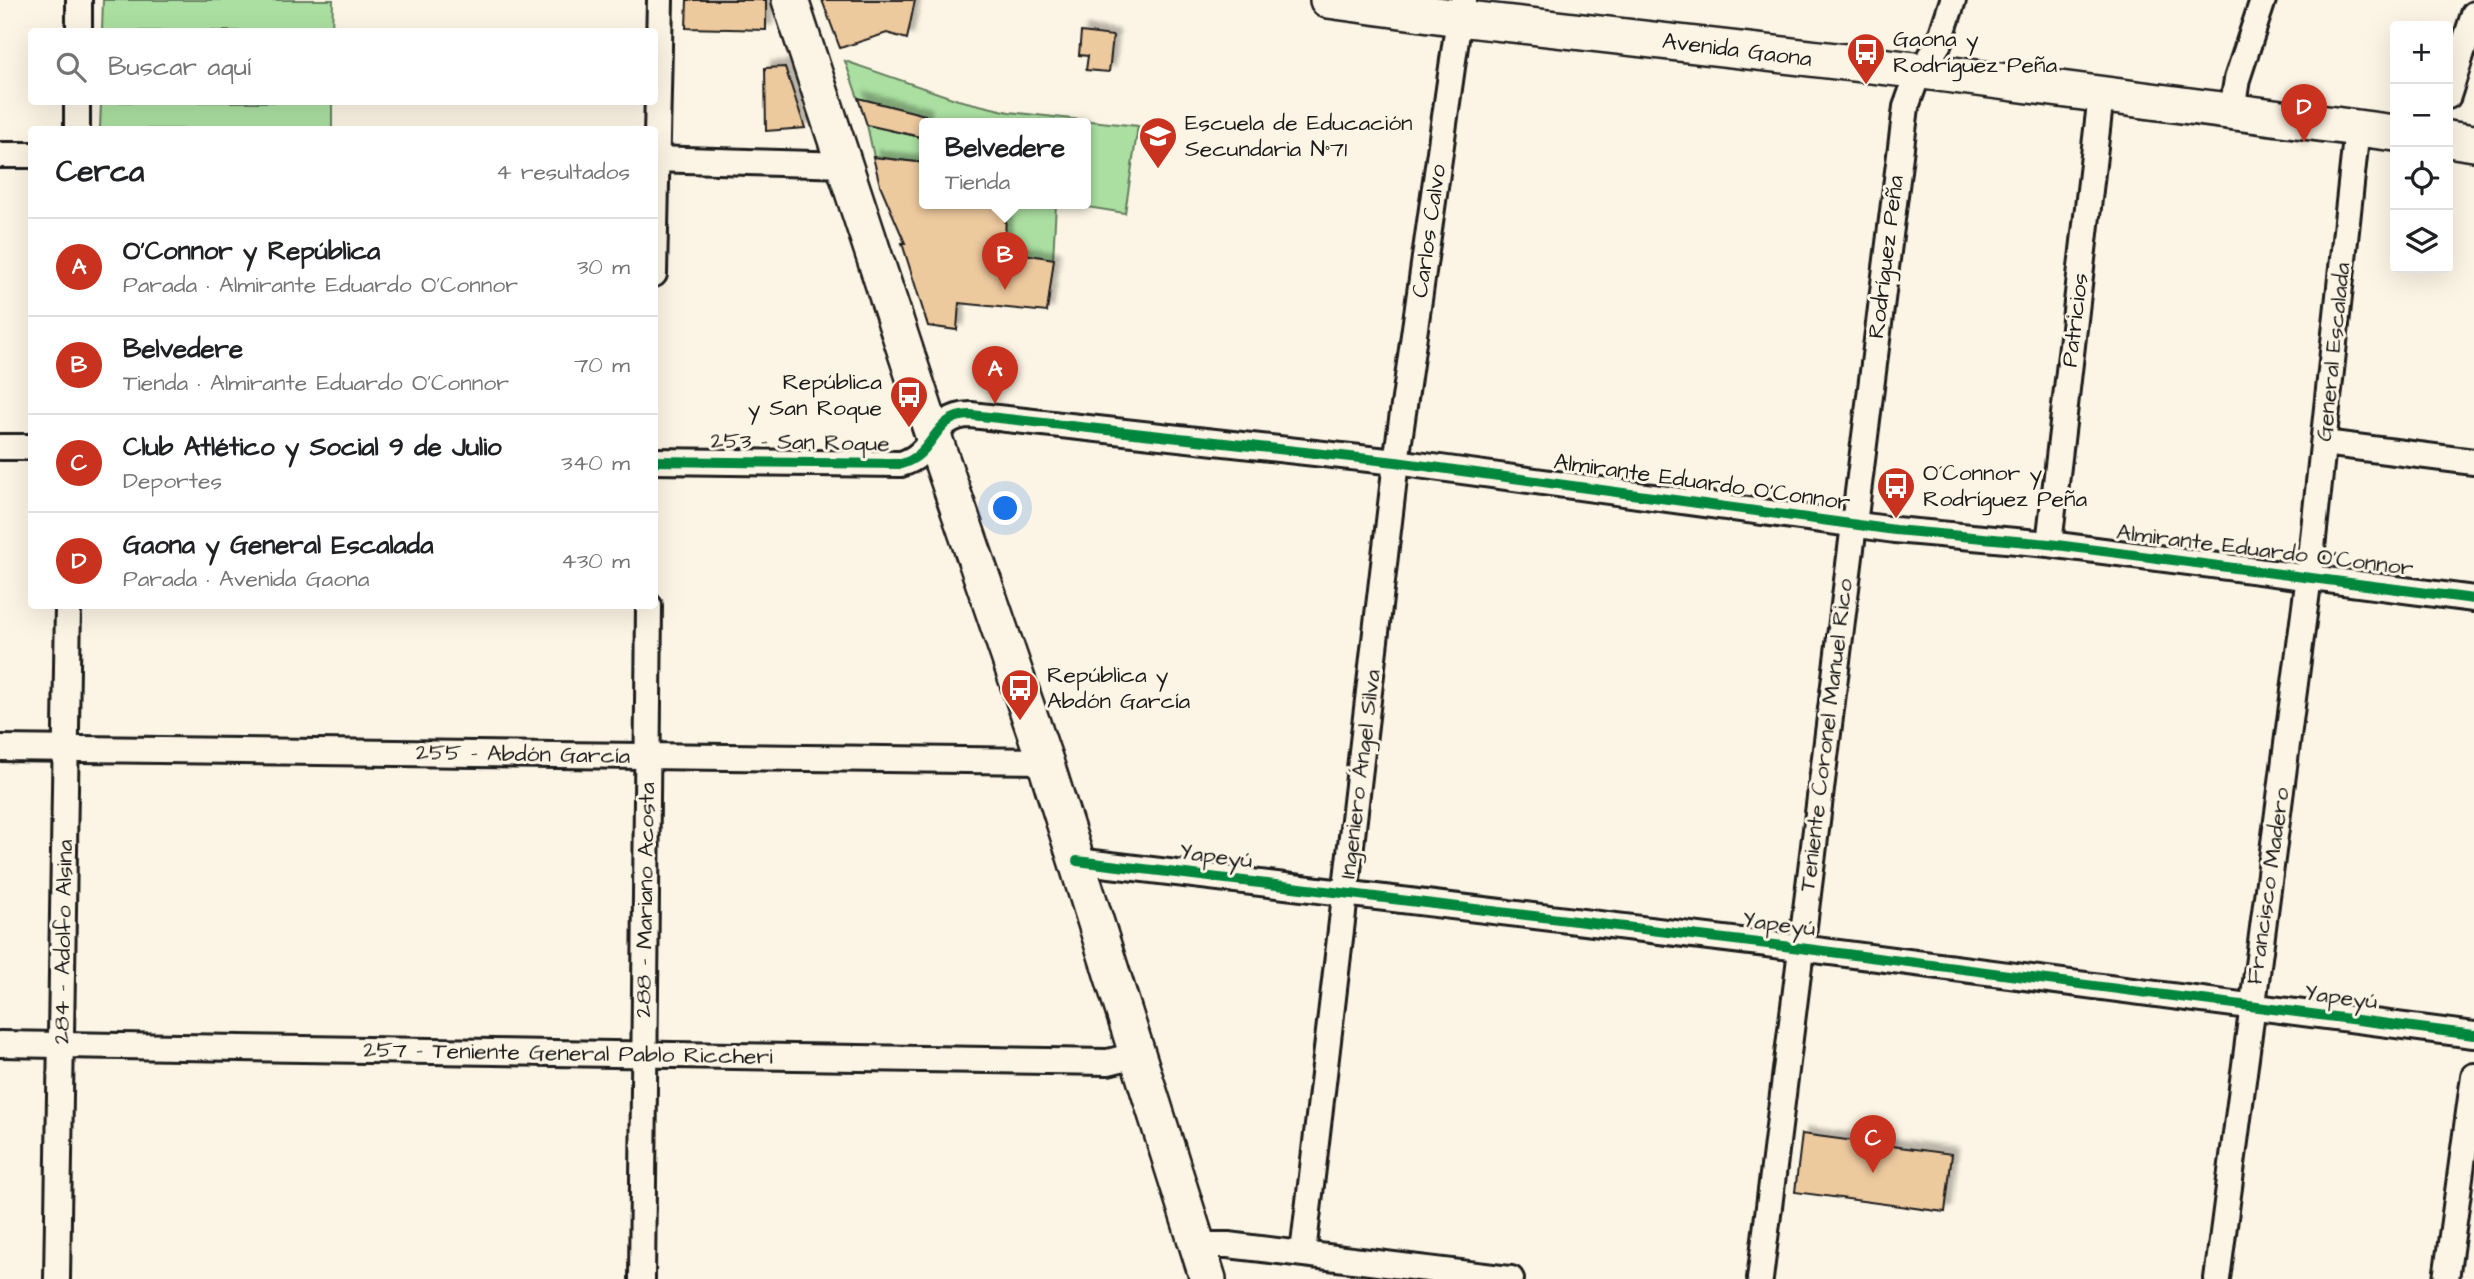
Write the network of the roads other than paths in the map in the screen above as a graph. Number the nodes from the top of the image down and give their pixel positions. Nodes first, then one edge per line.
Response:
1 (79, 0) edge
2 (660, 0) edge
3 (790, 0) edge
4 (1328, 0) edge
5 (1953, 0) edge
6 (2263, 0) edge
7 (1462, 9) edge
8 (2474, 13) edge
9 (79, 28) edge
10 (1923, 71) junction
11 (658, 80) edge
12 (2452, 84) edge
13 (2101, 95) junction
14 (77, 105) edge
15 (657, 105) edge
16 (2232, 111) junction
17 (77, 126) edge
18 (657, 126) edge
19 (2357, 128) junction
20 (2390, 132) edge
21 (2453, 140) edge
22 (2474, 142) edge
23 (0, 155) edge
24 (28, 155) edge
25 (658, 159) edge
26 (846, 165) junction
27 (934, 438) junction
28 (2324, 443) junction
29 (0, 447) edge
30 (28, 447) edge
31 (658, 461) edge
32 (1396, 462) junction
33 (2474, 462) edge
34 (1852, 524) junction
35 (2049, 544) junction
36 (2309, 576) junction
37 (2474, 599) edge
38 (68, 609) edge
39 (649, 609) edge
40 (0, 748) edge
41 (65, 750) junction
42 (647, 755) junction
43 (1045, 761) junction
44 (1077, 861) junction
45 (1346, 894) junction
46 (1800, 948) junction
47 (2252, 1008) junction
48 (2474, 1035) edge
49 (0, 1044) edge
50 (61, 1045) junction
51 (643, 1054) junction
52 (1136, 1055) junction
53 (2474, 1076) edge
54 (1197, 1245) junction
55 (1303, 1253) junction
56 (57, 1279) edge
57 (642, 1279) edge
58 (1208, 1279) edge
59 (1511, 1279) edge
60 (1760, 1279) edge
61 (2217, 1279) edge
62 (2446, 1279) edge

1 - 9 street
2 - 11 street
3 - 26 main road
4 - 7 main road, Avenida Gaona
5 - 10 street, Rodríguez Peña
6 - 16 street
7 - 10 main road, Avenida Gaona
7 - 32 street, Carlos Calvo
8 - 12 street
10 - 13 main road, Avenida Gaona
10 - 34 street, Rodríguez Peña
13 - 16 main road, Avenida Gaona
13 - 35 street, Patricios
14 - 17 street
15 - 18 street
16 - 19 main road, Avenida Gaona
19 - 20 main road, Avenida Gaona
19 - 28 street, General Escalada
21 - 22 main road
23 - 24 street
25 - 26 street
26 - 27 main road
27 - 31 street, 253 - San Roque
27 - 32 street, Almirante Eduardo O'Connor
27 - 43 main road
28 - 33 street
28 - 36 street, General Escalada
29 - 30 street
32 - 34 street, Almirante Eduardo O'Connor
32 - 45 street, Ingeniero Ángel Silva
34 - 35 street, Almirante Eduardo O'Connor
34 - 46 street, Teniente Coronel Manuel Rico
35 - 36 street, Almirante Eduardo O'Connor
36 - 37 street, Almirante Eduardo O'Connor
36 - 47 street, Francisco Madero
38 - 41 street, 284 - Adolfo Alsina
39 - 42 street, 288 - Mariano Acosta
40 - 41 street, 255 - Abdón García
41 - 42 street, 255 - Abdón García
41 - 50 street, 284 - Adolfo Alsina
42 - 43 street, 255 - Abdón García
42 - 51 street, 288 - Mariano Acosta
43 - 44 main road
44 - 45 street, Yapeyú
44 - 52 main road
45 - 46 street, Yapeyú
45 - 55 street, Ingeniero Ángel Silva
46 - 47 street, Yapeyú
46 - 60 street, Teniente Coronel Manuel Rico
47 - 48 street, Yapeyú
47 - 61 street, Francisco Madero
49 - 50 street, 257 - Teniente General Pablo Riccheri
50 - 51 street, 257 - Teniente General Pablo Riccheri
50 - 56 street, 284 - Adolfo Alsina
51 - 52 street, 257 - Teniente General Pablo Riccheri
51 - 57 street, 288 - Mariano Acosta
52 - 54 main road
53 - 62 street
54 - 55 street
54 - 58 main road
55 - 59 street

